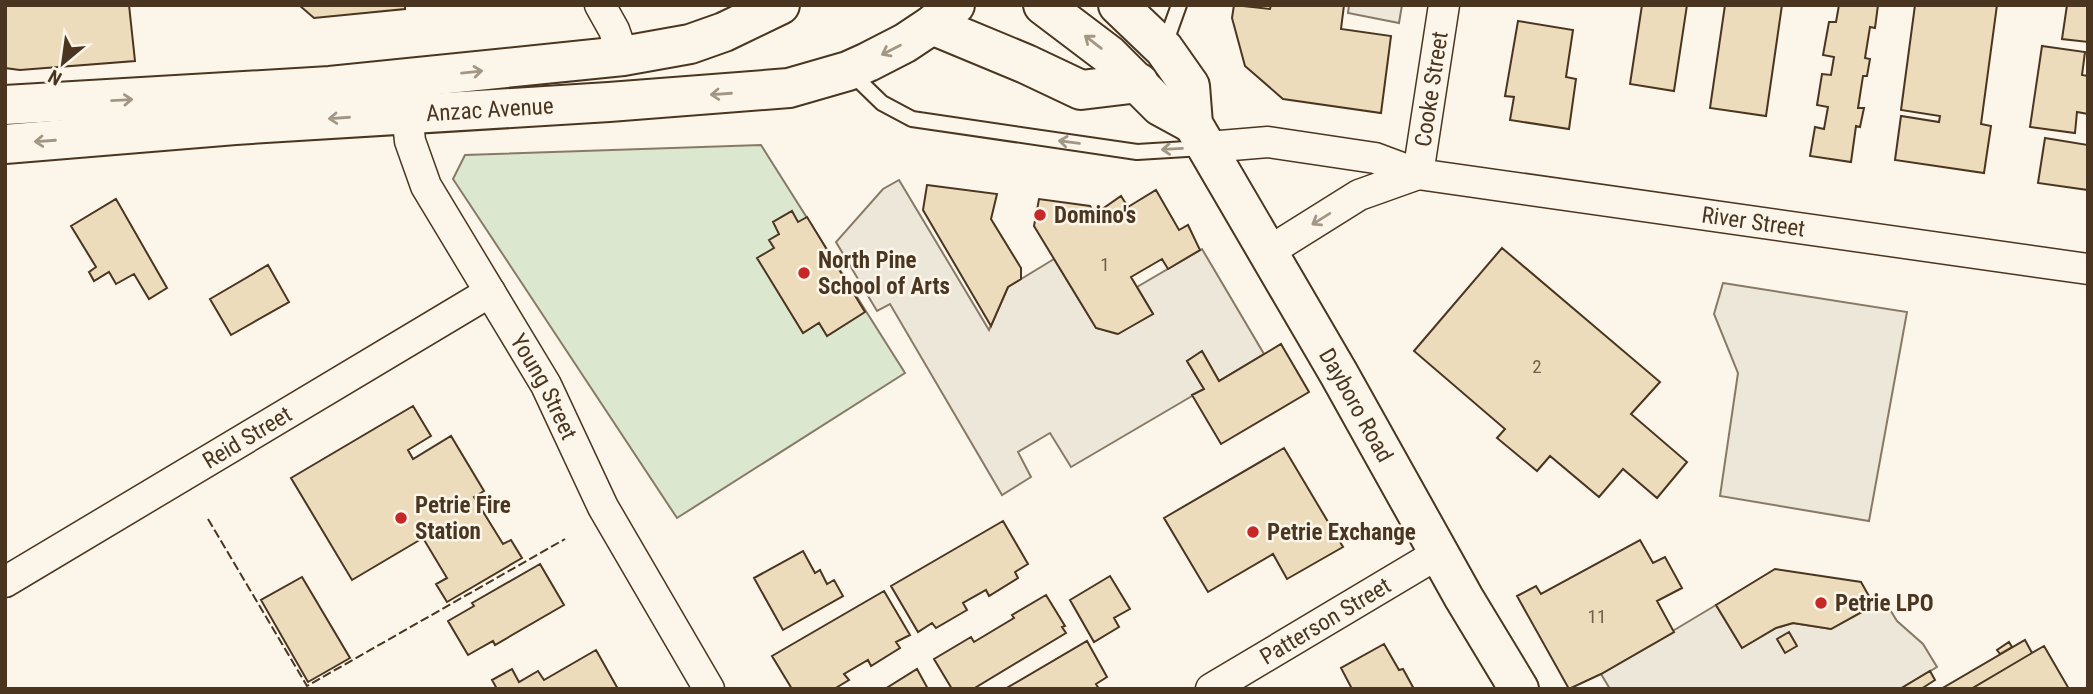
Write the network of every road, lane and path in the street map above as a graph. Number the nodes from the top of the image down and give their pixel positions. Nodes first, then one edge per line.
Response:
1 (600, 5) edge
2 (780, 5) edge
3 (1043, 5) edge
4 (1118, 5) edge
5 (1179, 5) edge
6 (1444, 5) edge
7 (943, 15) edge
8 (1164, 49) junction
9 (624, 56) junction
10 (848, 71) junction
11 (1139, 83) junction
12 (406, 96) junction
13 (5, 106) edge
14 (1200, 136) junction
15 (5, 144) edge
16 (1418, 174) junction
17 (1268, 252) junction
18 (2088, 269) edge
19 (490, 292) junction
20 (1439, 553) junction
21 (5, 582) edge
22 (709, 689) edge
23 (1211, 689) edge
24 (1519, 689) edge

1 - 9 street
2 - 9 main road, Anzac Avenue
11 -> 3 main road
4 - 8 main road, Dayboro Road
5 - 8 lane
6 - 16 street, Cooke Street
7 -> 10 main road, Anzac Avenue
7 - 11 main road
8 - 14 main road, Dayboro Road
12 -> 9 main road, Anzac Avenue
10 -> 12 main road, Anzac Avenue
14 -> 10 lane
11 - 14 main road
13 -> 12 main road, Anzac Avenue
12 -> 15 main road, Anzac Avenue
12 - 19 street, Young Street
14 - 16 street, River Street
14 - 17 main road, Dayboro Road
16 -> 17 street, River Street
16 - 18 street, River Street
17 - 20 main road, Dayboro Road
19 - 21 street, Reid Street
19 - 22 street, Young Street
20 - 23 street, Patterson Street
20 - 24 main road, Dayboro Road

